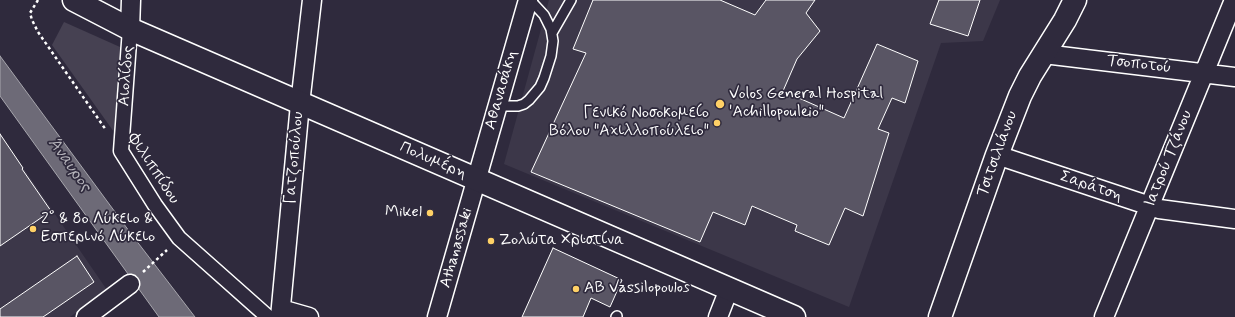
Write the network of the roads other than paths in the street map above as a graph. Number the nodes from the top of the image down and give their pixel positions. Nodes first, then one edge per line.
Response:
1 (74, 0) edge
2 (131, 0) edge
3 (312, 0) edge
4 (529, 0) edge
5 (571, 0) edge
6 (1075, 0) edge
7 (1234, 0) edge
8 (130, 29) junction
9 (552, 33) junction
10 (1044, 54) junction
11 (1204, 73) junction
12 (1235, 77) edge
13 (300, 104) junction
14 (498, 106) junction
15 (121, 151) joint
16 (997, 155) junction
17 (476, 180) junction
18 (1149, 206) junction
19 (1235, 218) edge
20 (130, 284) dead end
21 (729, 289) junction
22 (276, 314) edge
23 (86, 317) edge
24 (309, 317) edge
25 (437, 317) edge
26 (718, 317) edge
27 (794, 317) edge
28 (940, 317) edge
29 (1104, 317) edge

1 - 8 main road, Πολυμέρη
2 - 8 street, Αιολίδος
3 - 13 street, Γατζοπούλου
4 - 9 lane
4 - 14 street, Αθανασάκη
5 - 9 lane
6 - 10 main road, Τσιτσιλιάνου
7 - 11 street, Ιατρού Τζάνου
8 - 13 main road, Πολυμέρη
8 - 15 street, Αιολίδος
9 - 14 lane
10 - 11 street, Τσοποτού
10 - 16 main road, Τσιτσιλιάνου
11 - 12 street, Τσοποτού
11 - 18 street, Ιατρού Τζάνου
13 - 17 main road, Πολυμέρη
13 - 22 street, Γατζοπούλου
14 - 17 street, Αθανασάκη
15 - 22 street, Φιλιππίδου
16 - 18 street, Σαράτση
16 - 28 main road, Τσιτσιλιάνου
17 - 21 main road, Πολυμέρη
17 - 25 street, Athanassaki
18 - 19 street, Σαράτση
18 - 29 street, Ιατρού Τζάνου
20 - 23 street
21 - 26 street
21 - 27 main road, Πολυμέρη
22 - 24 street

